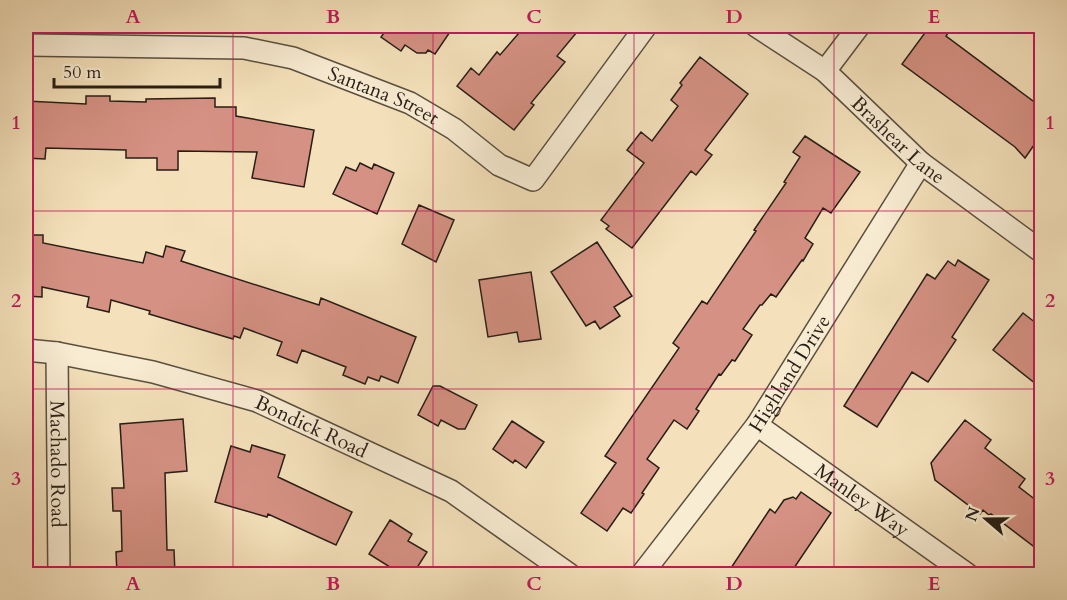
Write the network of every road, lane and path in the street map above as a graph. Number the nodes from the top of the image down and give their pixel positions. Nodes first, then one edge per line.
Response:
1 (646, 26) edge
2 (756, 26) edge
3 (859, 26) edge
4 (26, 45) edge
5 (825, 71) junction
6 (921, 163) junction
7 (1041, 252) edge
8 (26, 350) edge
9 (57, 352) junction
10 (757, 425) junction
11 (59, 574) edge
12 (570, 574) edge
13 (642, 574) edge
14 (967, 574) edge

1 - 4 street, Santana Street
2 - 5 street, Brashear Lane
3 - 5 street
5 - 6 street, Brashear Lane
6 - 7 street, Brashear Lane
6 - 10 street, Highland Drive
8 - 9 street, Bondick Road
9 - 11 street, Machado Road
9 - 12 street, Bondick Road
10 - 13 street, Highland Drive
10 - 14 street, Manley Way

